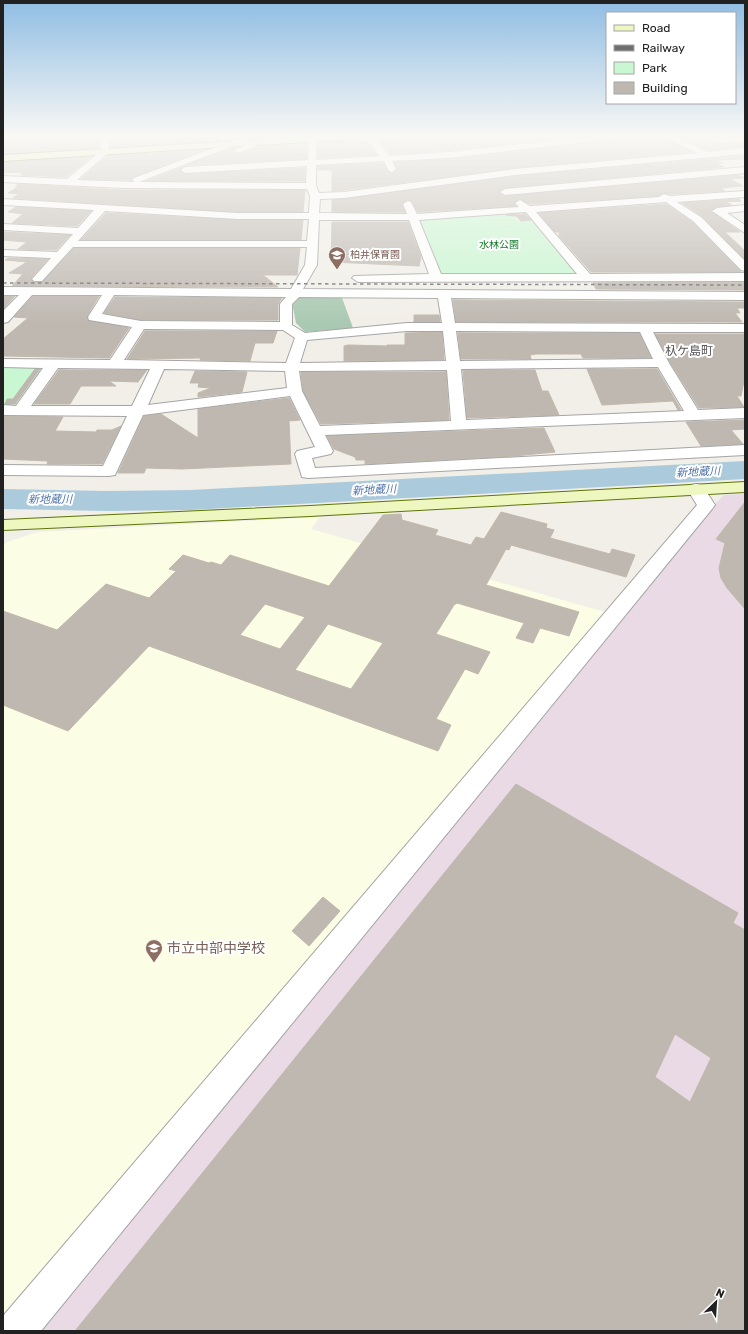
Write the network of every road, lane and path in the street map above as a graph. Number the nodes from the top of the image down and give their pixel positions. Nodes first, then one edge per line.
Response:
1 (103, 199) edge
2 (313, 199) edge
3 (406, 199) edge
4 (515, 199) edge
5 (678, 199) edge
6 (669, 200) junction
7 (3, 202) edge
8 (89, 202) junction
9 (102, 208) junction
10 (745, 208) edge
11 (529, 210) junction
12 (414, 217) junction
13 (314, 218) junction
14 (3, 227) edge
15 (745, 230) edge
16 (80, 231) junction
17 (712, 234) junction
18 (745, 234) edge
19 (69, 244) junction
20 (312, 244) junction
21 (3, 253) edge
22 (58, 255) junction
23 (745, 268) edge
24 (436, 277) junction
25 (586, 277) junction
26 (745, 277) edge
27 (288, 278) dead end
28 (304, 278) junction
29 (319, 278) dead end
30 (343, 278) dead end
31 (24, 279) dead end
32 (38, 279) junction
33 (54, 279) dead end
34 (3, 291) edge
35 (29, 291) junction
36 (111, 291) junction
37 (296, 292) junction
38 (444, 295) junction
39 (713, 296) junction
40 (745, 296) edge
41 (3, 319) edge
42 (140, 325) junction
43 (286, 326) junction
44 (450, 327) junction
45 (645, 328) junction
46 (740, 328) edge
47 (302, 337) junction
48 (745, 342) edge
49 (3, 363) edge
50 (54, 363) junction
51 (662, 363) junction
52 (115, 364) junction
53 (159, 365) junction
54 (452, 365) junction
55 (291, 367) junction
56 (295, 391) junction
57 (3, 410) edge
58 (20, 410) junction
59 (137, 411) junction
60 (745, 413) edge
61 (693, 414) junction
62 (459, 424) junction
63 (316, 431) junction
64 (745, 450) edge
65 (3, 470) edge
66 (745, 486) edge
67 (696, 489) junction
68 (6, 528) edge
69 (16, 1331) edge

1 - 8 street
2 - 13 street
3 - 12 street
4 - 11 street
5 - 6 street
6 - 11 street
6 - 17 street
7 - 8 street
8 - 9 street
9 - 13 street
9 - 16 street
10 - 15 street
11 - 12 street
11 - 25 street
12 - 13 street
12 - 24 street
13 - 20 street
14 - 16 street
16 - 19 street
17 - 18 street
17 - 23 street
19 - 20 street
19 - 22 street
20 - 28 street
21 - 22 street
22 - 32 street
24 - 25 street
24 - 30 street
25 - 26 street
27 - 28 street
28 - 29 street
28 - 37 street
31 - 32 street
32 - 33 street
34 - 35 street
35 - 36 street
35 - 41 street
36 - 37 street
36 - 42 street
37 - 38 street
37 - 43 street
38 - 39 street
38 - 44 street
39 - 40 street
39 - 46 street
42 - 43 street
42 - 52 street
43 - 47 street
44 - 45 street
44 - 47 street
44 - 54 street
45 - 46 street
45 - 51 street
46 - 48 street
47 - 55 street
49 - 50 street
50 - 52 street
50 - 58 street
51 - 54 street
51 - 61 street
52 - 53 street
53 - 55 street
53 - 59 street
54 - 55 street
54 - 62 street
55 - 56 street
56 - 59 street
56 - 63 street
57 - 58 street
58 - 59 street
59 - 65 street
60 - 61 street
61 - 62 street
62 - 63 street
63 - 64 street
66 - 67 street
67 - 68 street
67 - 69 street

